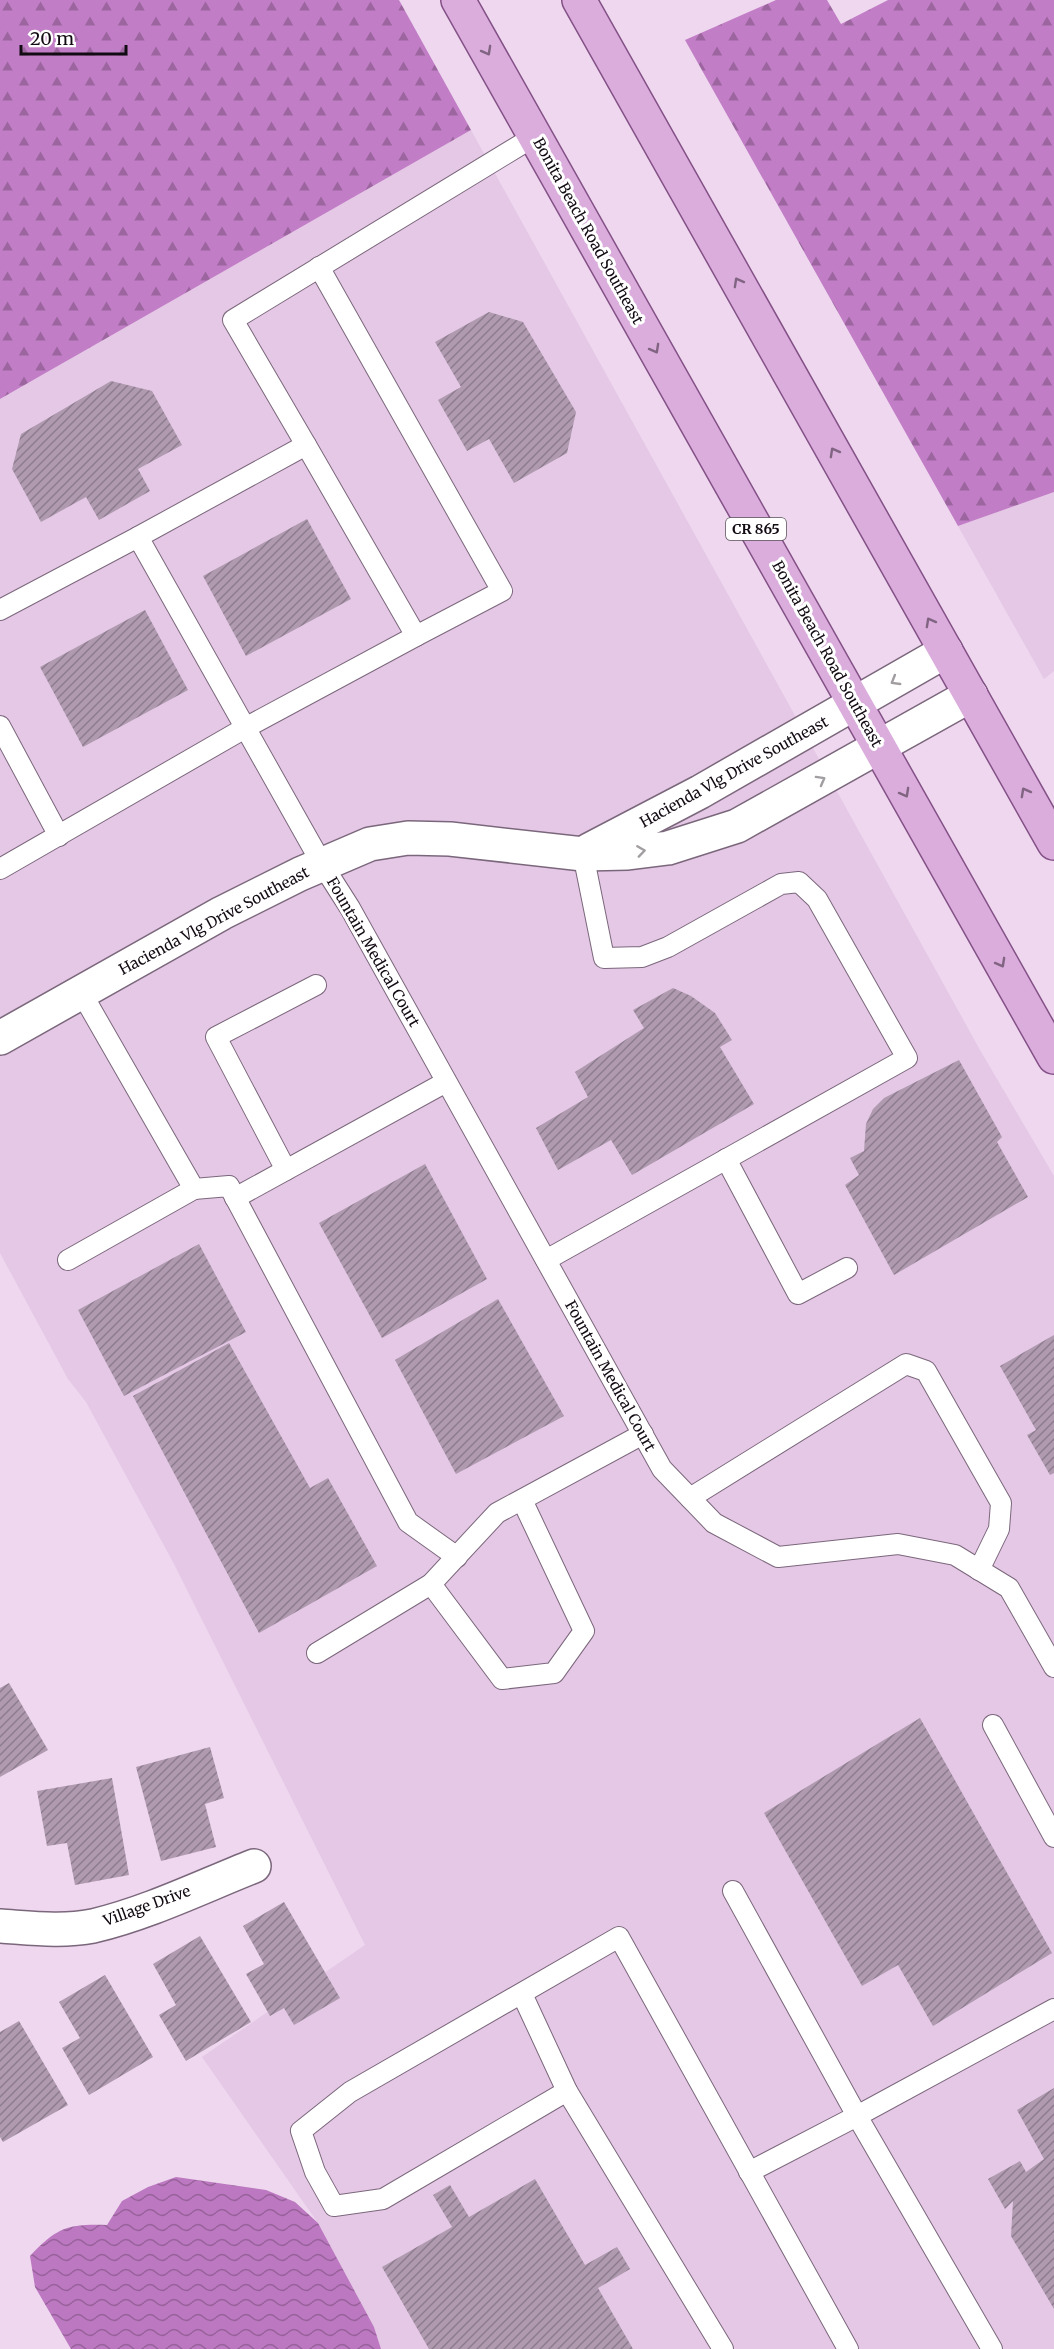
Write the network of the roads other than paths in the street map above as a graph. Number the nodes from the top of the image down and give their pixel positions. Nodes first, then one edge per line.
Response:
1 (458, 0) edge
2 (579, 0) edge
3 (535, 136) junction
4 (319, 267) junction
5 (306, 445) junction
6 (138, 537) junction
7 (0, 610) edge
8 (416, 636) junction
9 (946, 651) junction
10 (971, 695) junction
11 (855, 704) junction
12 (0, 726) edge
13 (245, 728) junction
14 (880, 748) junction
15 (59, 836) junction
16 (1054, 843) edge
17 (582, 854) junction
18 (322, 864) junction
19 (0, 869) edge
20 (316, 985) dead end
21 (81, 992) junction
22 (0, 1038) edge
23 (1054, 1057) edge
24 (446, 1082) junction
25 (726, 1160) junction
26 (286, 1170) junction
27 (194, 1189) junction
28 (235, 1198) junction
29 (68, 1260) dead end
30 (546, 1260) junction
31 (847, 1268) dead end
32 (643, 1434) junction
33 (690, 1498) junction
34 (522, 1500) junction
35 (457, 1557) junction
36 (979, 1569) junction
37 (432, 1584) junction
38 (317, 1653) dead end
39 (1054, 1667) edge
40 (993, 1725) dead end
41 (1054, 1837) edge
42 (254, 1866) dead end
43 (733, 1892) dead end
44 (0, 1926) edge
45 (522, 1994) junction
46 (1054, 2009) edge
47 (567, 2091) junction
48 (857, 2116) junction
49 (749, 2172) junction
50 (723, 2349) edge
51 (848, 2349) edge
52 (992, 2349) edge

1 -> 3 main road, Bonita Beach Road Southeast / CR 865
9 -> 2 main road
3 - 4 lane
3 -> 11 main road, Bonita Beach Road Southeast / CR 865
4 - 5 lane
4 - 8 lane
5 - 6 lane
5 - 8 lane
6 - 7 lane
6 - 13 lane, Fountain Medical Court
8 - 13 lane
9 - 10 main road
9 -> 11 street, Hacienda Vlg Drive Southeast
10 - 14 street, Hacienda Vlg Drive Southeast
16 -> 10 main road
11 - 14 main road, Bonita Beach Road Southeast / CR 865
11 - 17 street, Hacienda Vlg Drive Southeast
12 - 15 lane
13 - 15 lane
13 - 18 lane, Fountain Medical Court
17 -> 14 street, Hacienda Vlg Drive Southeast
14 -> 23 main road, Bonita Beach Road Southeast / CR 865
15 - 19 lane
17 - 18 street, Hacienda Vlg Drive Southeast
17 - 25 lane
18 - 21 street, Hacienda Vlg Drive Southeast
18 - 24 lane, Fountain Medical Court
20 - 26 lane
21 - 22 street, Hacienda Vlg Drive Southeast
21 - 27 lane
24 - 26 lane
24 - 30 lane, Fountain Medical Court
25 - 30 lane
25 - 31 lane
26 - 28 lane
27 - 28 lane
27 - 29 lane
28 - 35 lane
30 - 32 lane, Fountain Medical Court
32 - 33 lane, Fountain Medical Court
32 - 34 lane
33 - 36 lane, Fountain Medical Court
33 - 36 lane
34 - 35 lane
34 - 37 lane
35 - 37 lane
36 - 39 lane, Fountain Medical Court
37 - 38 lane
40 - 41 lane
42 - 44 street, Village Drive
43 - 48 lane
45 - 47 lane
45 - 47 lane
45 - 49 lane
46 - 48 lane
47 - 50 lane
48 - 49 lane
48 - 52 lane
49 - 51 lane

